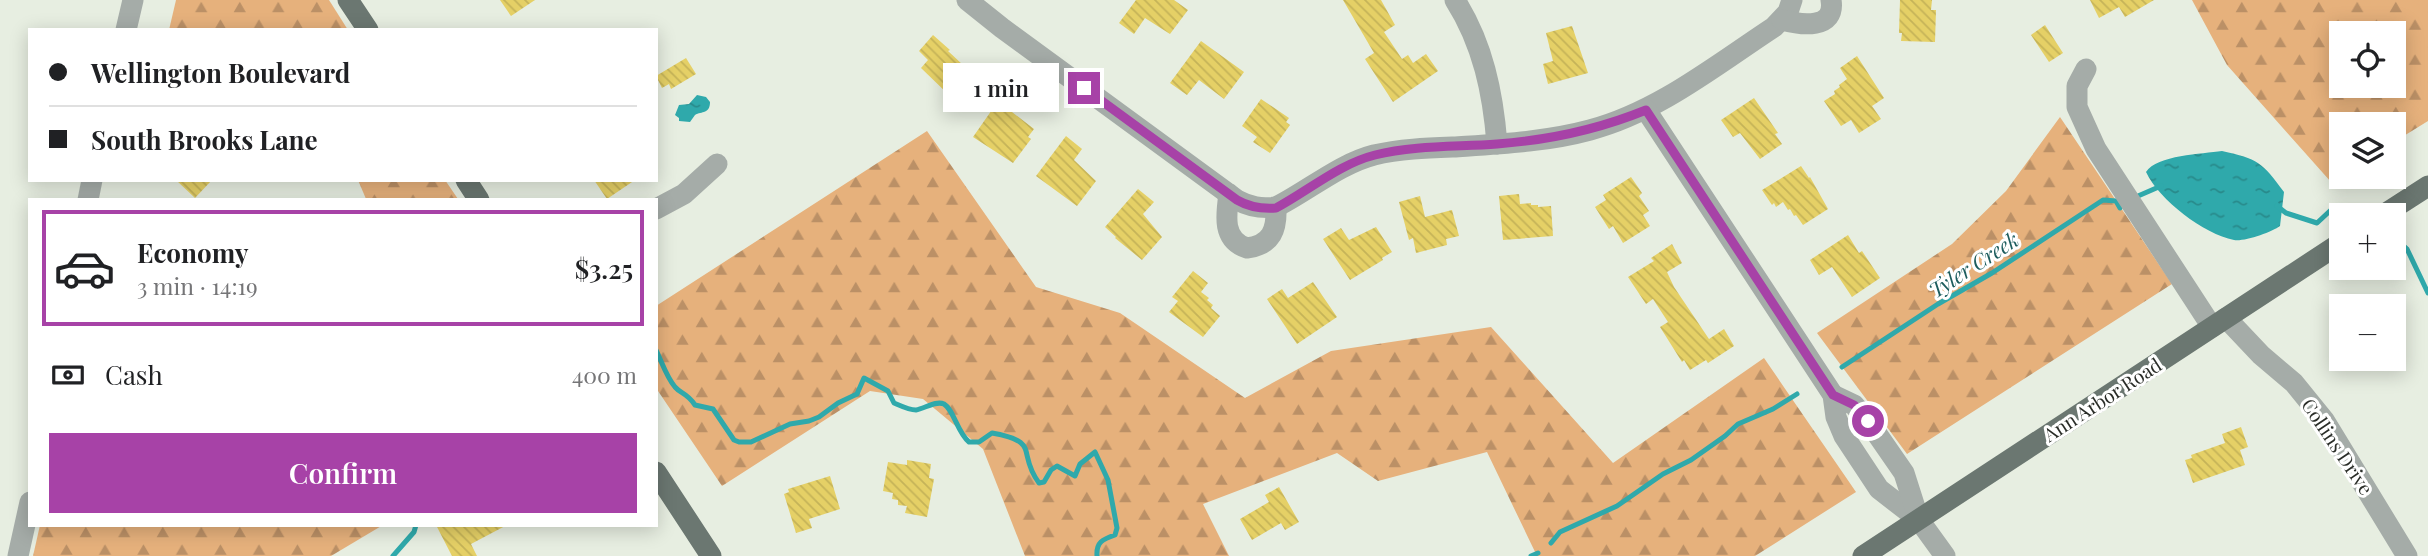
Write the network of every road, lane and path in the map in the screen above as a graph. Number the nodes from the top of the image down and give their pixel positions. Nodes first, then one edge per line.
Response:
1 (133, 0) edge
2 (348, 0) edge
3 (967, 0) edge
4 (1455, 0) edge
5 (1792, 0) edge
6 (1831, 0) edge
7 (1782, 20) junction
8 (126, 28) edge
9 (367, 28) edge
10 (2086, 69) dead end
11 (1646, 110) junction
12 (1497, 144) junction
13 (717, 164) dead end
14 (467, 182) edge
15 (2428, 186) edge
16 (1229, 194) junction
17 (478, 198) edge
18 (2402, 203) edge
19 (658, 208) edge
20 (1276, 208) junction
21 (2329, 250) edge
22 (2219, 322) junction
23 (1833, 395) junction
24 (658, 474) edge
25 (28, 511) edge
26 (1919, 520) junction
27 (18, 556) edge
28 (711, 556) edge
29 (1863, 556) edge
30 (1945, 556) edge
31 (2407, 556) edge

1 - 8 street
2 - 9 main road
3 - 16 street
4 - 12 street
5 - 7 street
6 - 7 street
7 - 11 street
10 - 22 street, Collins Drive
11 - 12 street
11 - 23 street
12 - 20 street
13 - 19 street
14 - 17 main road
15 - 18 main road
16 - 20 street
16 - 20 street
21 - 22 main road, Ann Arbor Road
22 - 26 main road, Ann Arbor Road
22 - 31 street, Collins Drive
23 - 26 street
23 - 26 street
24 - 28 main road
25 - 27 street
26 - 29 main road, Ann Arbor Road
26 - 30 street

